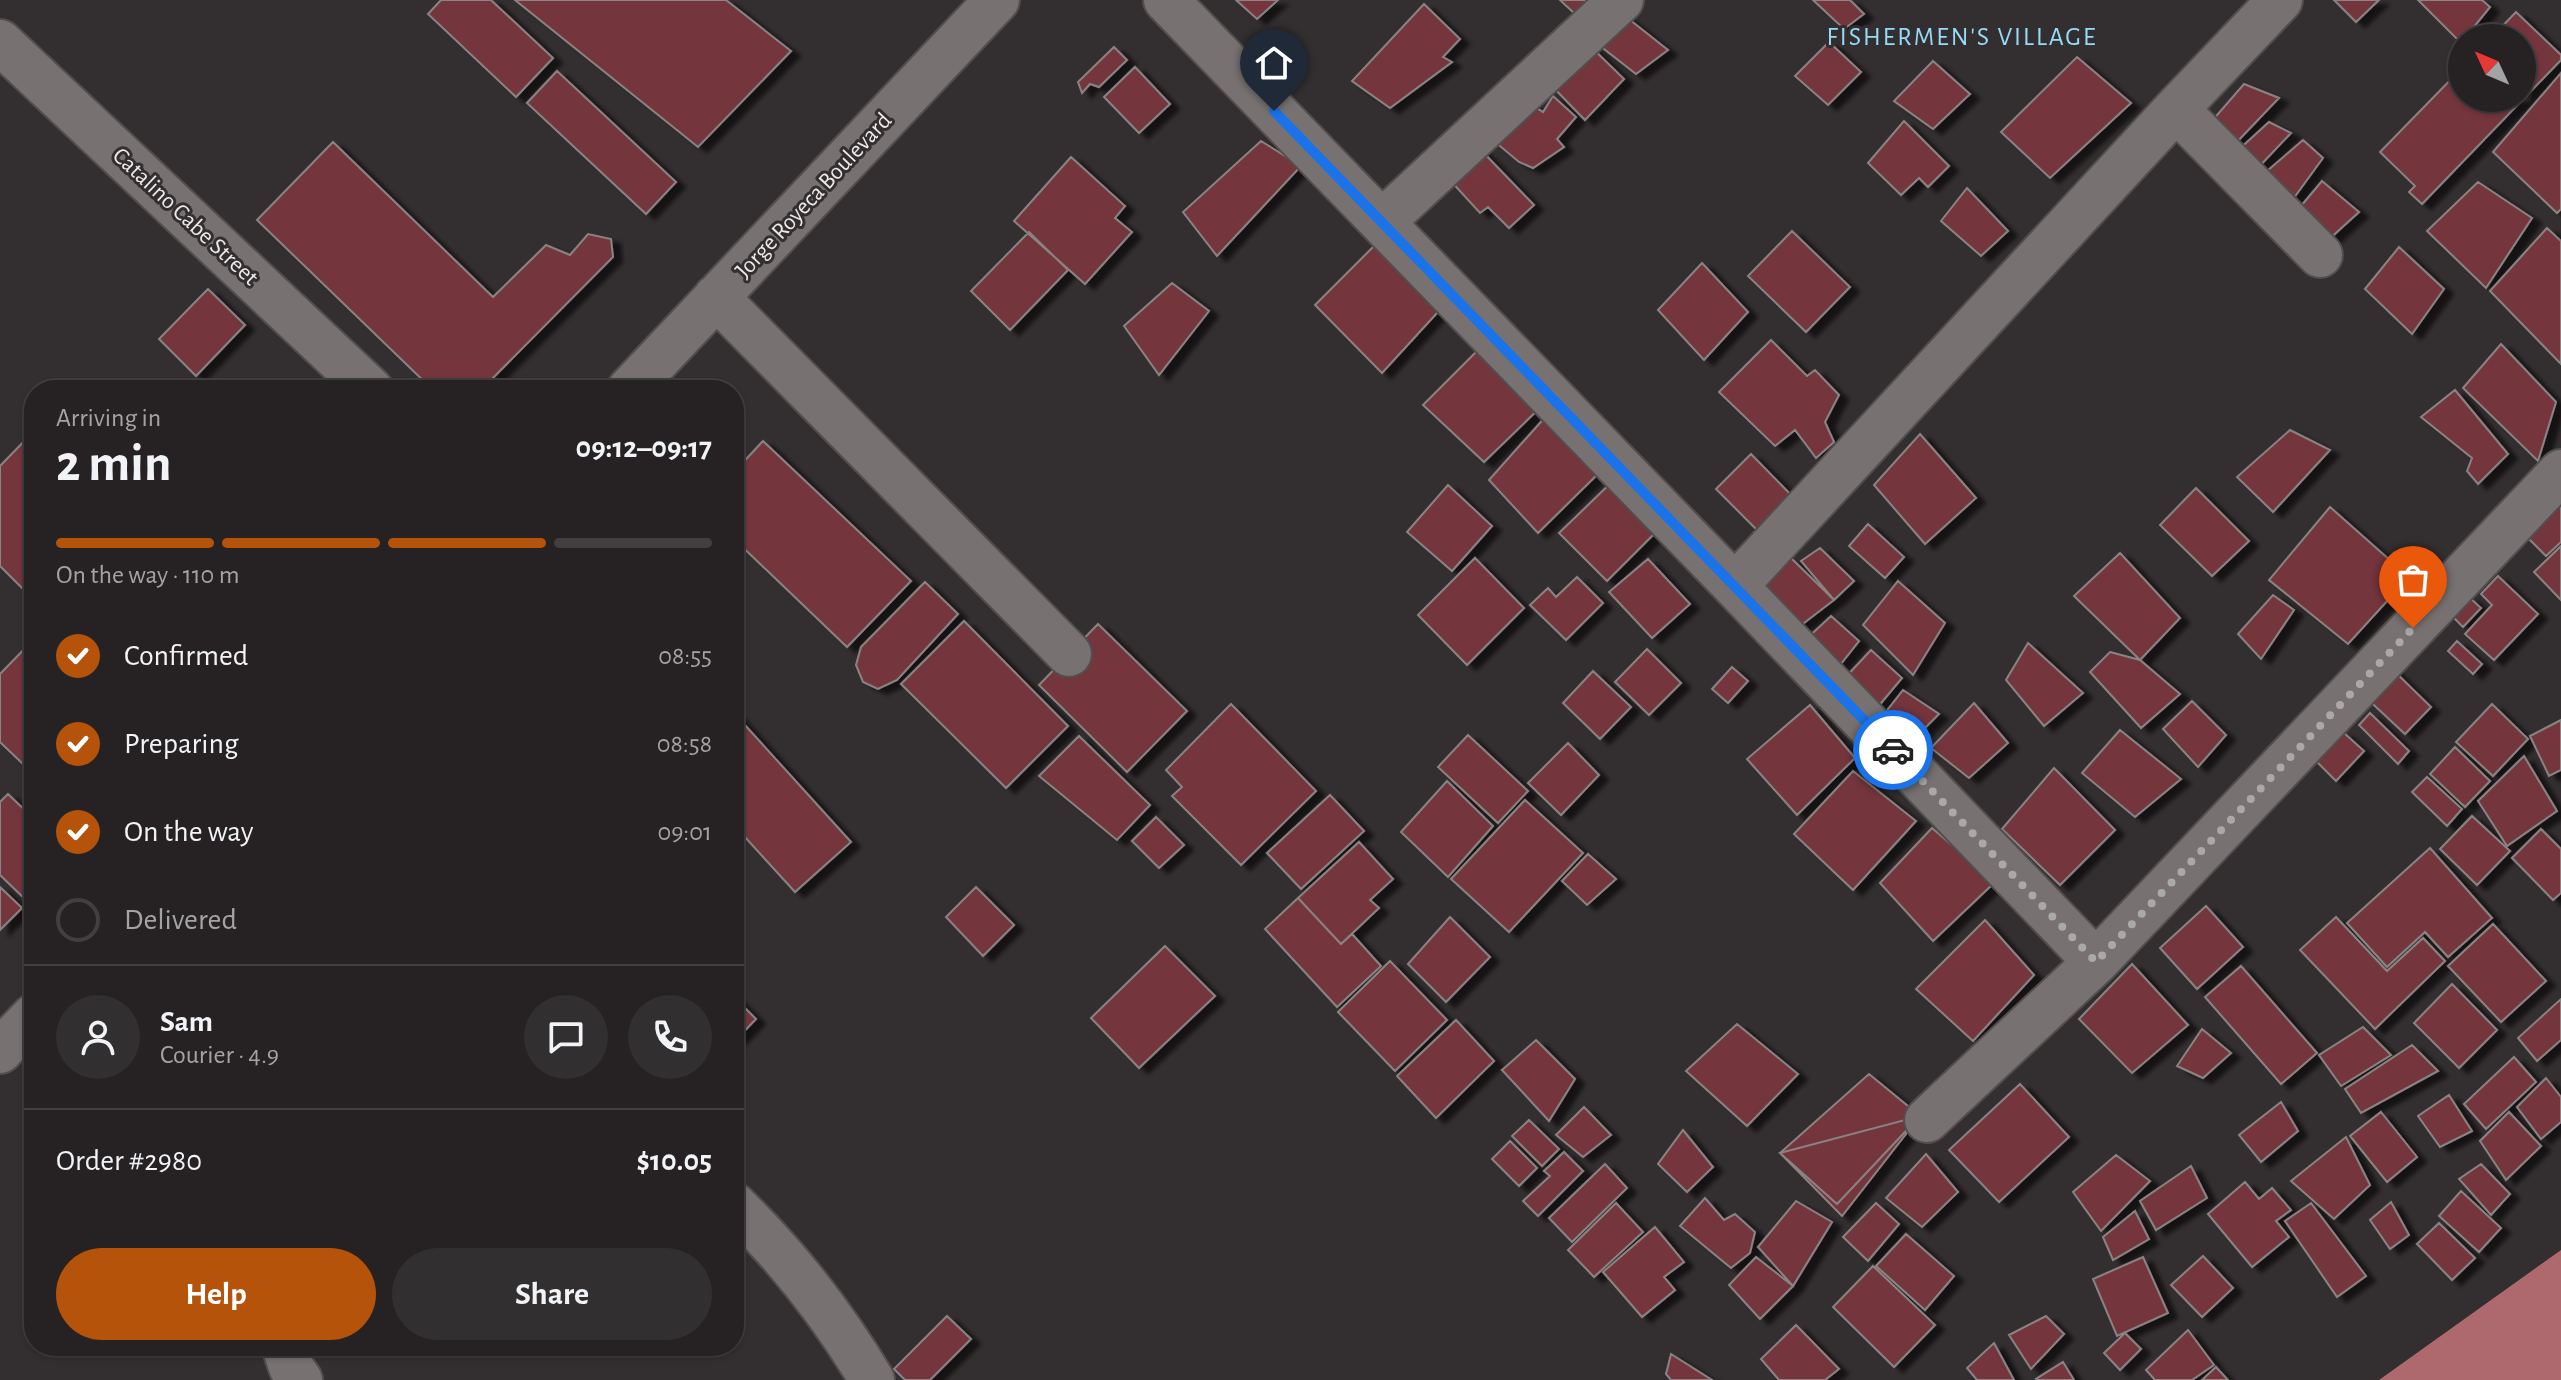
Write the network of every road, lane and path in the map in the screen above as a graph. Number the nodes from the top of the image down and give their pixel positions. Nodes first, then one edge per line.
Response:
1 (997, 0) edge
2 (1166, 0) edge
3 (1621, 0) edge
4 (2280, 0) edge
5 (0, 42) edge
6 (2176, 109) junction
7 (1383, 221) junction
8 (2320, 255) dead end
9 (716, 297) junction
10 (360, 380) edge
11 (638, 380) edge
12 (2561, 472) edge
13 (1735, 586) junction
14 (1069, 654) dead end
15 (2096, 962) junction
16 (1927, 1120) dead end
17 (744, 1215) edge
18 (287, 1356) edge
19 (300, 1380) edge
20 (872, 1380) edge

1 - 9 street, Jorge Royeca Boulevard
2 - 7 street
3 - 7 street
4 - 6 street
5 - 10 street, Catalino Cabe Street
6 - 8 street
6 - 13 street
7 - 13 street
9 - 11 street, Jorge Royeca Boulevard
9 - 14 street
12 - 15 street
13 - 15 street
15 - 16 street
17 - 20 street
18 - 19 street

